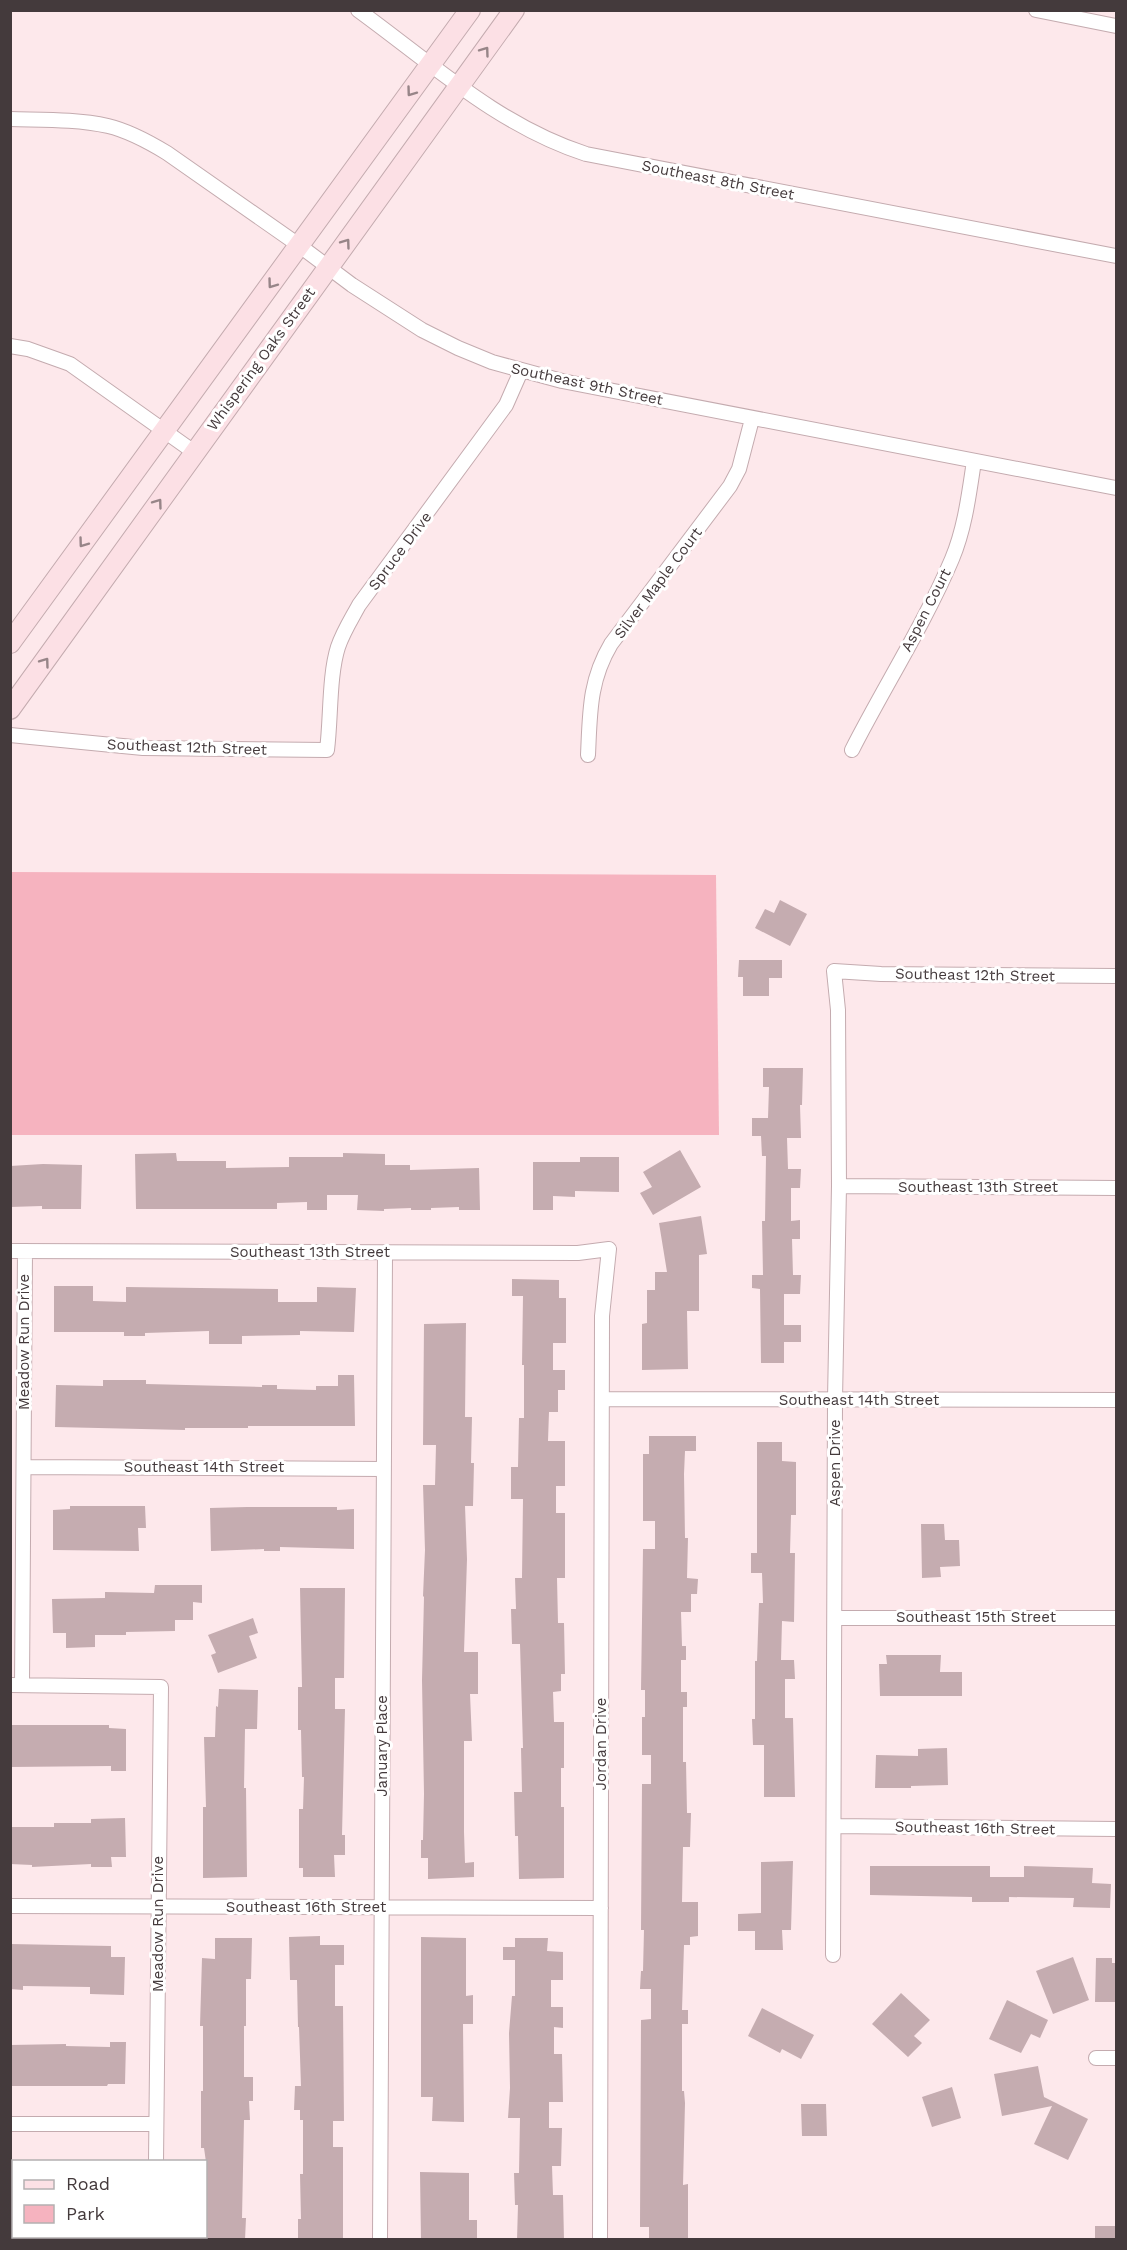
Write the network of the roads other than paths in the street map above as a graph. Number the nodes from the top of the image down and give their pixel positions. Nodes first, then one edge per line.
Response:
1 (358, 10) edge
2 (470, 10) edge
3 (514, 10) edge
4 (1036, 10) edge
5 (1116, 26) edge
6 (431, 64) junction
7 (459, 86) junction
8 (10, 119) edge
9 (300, 246) junction
10 (1116, 256) edge
11 (328, 267) junction
12 (10, 346) edge
13 (521, 371) junction
14 (752, 419) junction
15 (165, 431) junction
16 (194, 452) junction
17 (974, 461) junction
18 (1116, 488) edge
19 (10, 644) edge
20 (10, 709) edge
21 (10, 735) edge
22 (327, 750) joint
23 (852, 750) dead end
24 (588, 755) dead end
25 (834, 971) joint
26 (1116, 976) edge
27 (839, 1186) junction
28 (1116, 1188) edge
29 (609, 1250) joint
30 (18, 1251) edge
31 (385, 1253) junction
32 (602, 1399) junction
33 (835, 1400) junction
34 (1116, 1400) edge
35 (24, 1467) junction
36 (384, 1468) junction
37 (836, 1618) junction
38 (1116, 1618) edge
39 (16, 1685) edge
40 (834, 1826) junction
41 (1116, 1829) edge
42 (10, 1906) edge
43 (159, 1907) junction
44 (382, 1907) junction
45 (601, 1908) junction
46 (833, 1955) dead end
47 (1096, 2058) dead end
48 (1116, 2058) edge
49 (10, 2124) edge
50 (156, 2124) junction
51 (156, 2160) edge
52 (380, 2240) edge
53 (600, 2240) edge

1 - 6 street, Southeast 8th Street
2 - 6 street
7 -> 3 street, Whispering Oaks Street
4 - 5 street
6 - 7 street, Southeast 8th Street
6 -> 9 street
7 - 10 street, Southeast 8th Street
11 -> 7 street, Whispering Oaks Street
8 - 9 street, Southeast 9th Street
9 - 11 street, Southeast 9th Street
9 -> 15 street
11 - 13 street, Southeast 9th Street
11 - 16 street, Whispering Oaks Street
12 - 15 street
13 - 14 street, Southeast 9th Street
13 - 22 street, Spruce Drive
14 - 17 street, Southeast 9th Street
14 - 24 street, Silver Maple Court
15 - 16 street
15 -> 19 street
20 -> 16 street, Whispering Oaks Street
17 - 18 street, Southeast 9th Street
17 - 23 street, Aspen Court
21 - 22 street, Southeast 12th Street
25 - 26 street, Southeast 12th Street
25 - 27 street, Aspen Drive
27 - 28 street, Southeast 13th Street
27 - 33 street, Aspen Drive
29 - 31 street, Southeast 13th Street
29 - 32 street, Jordan Drive
30 - 31 street, Southeast 13th Street
30 - 35 street, Meadow Run Drive
31 - 36 street, January Place
32 - 33 street, Southeast 14th Street
32 - 45 street, Jordan Drive
33 - 34 street, Southeast 14th Street
33 - 37 street, Aspen Drive
35 - 36 street, Southeast 14th Street
35 - 39 street, Meadow Run Drive
36 - 44 street, January Place
37 - 38 street, Southeast 15th Street
37 - 40 street, Aspen Drive
39 - 43 street, Meadow Run Drive
40 - 41 street, Southeast 16th Street
40 - 46 street, Aspen Drive
42 - 43 street, Southeast 16th Street
43 - 44 street, Southeast 16th Street
43 - 50 street, Meadow Run Drive
44 - 45 street, Southeast 16th Street
44 - 52 street, January Place
45 - 53 street, Jordan Drive
47 - 48 street
49 - 50 street
50 - 51 street, Meadow Run Drive

